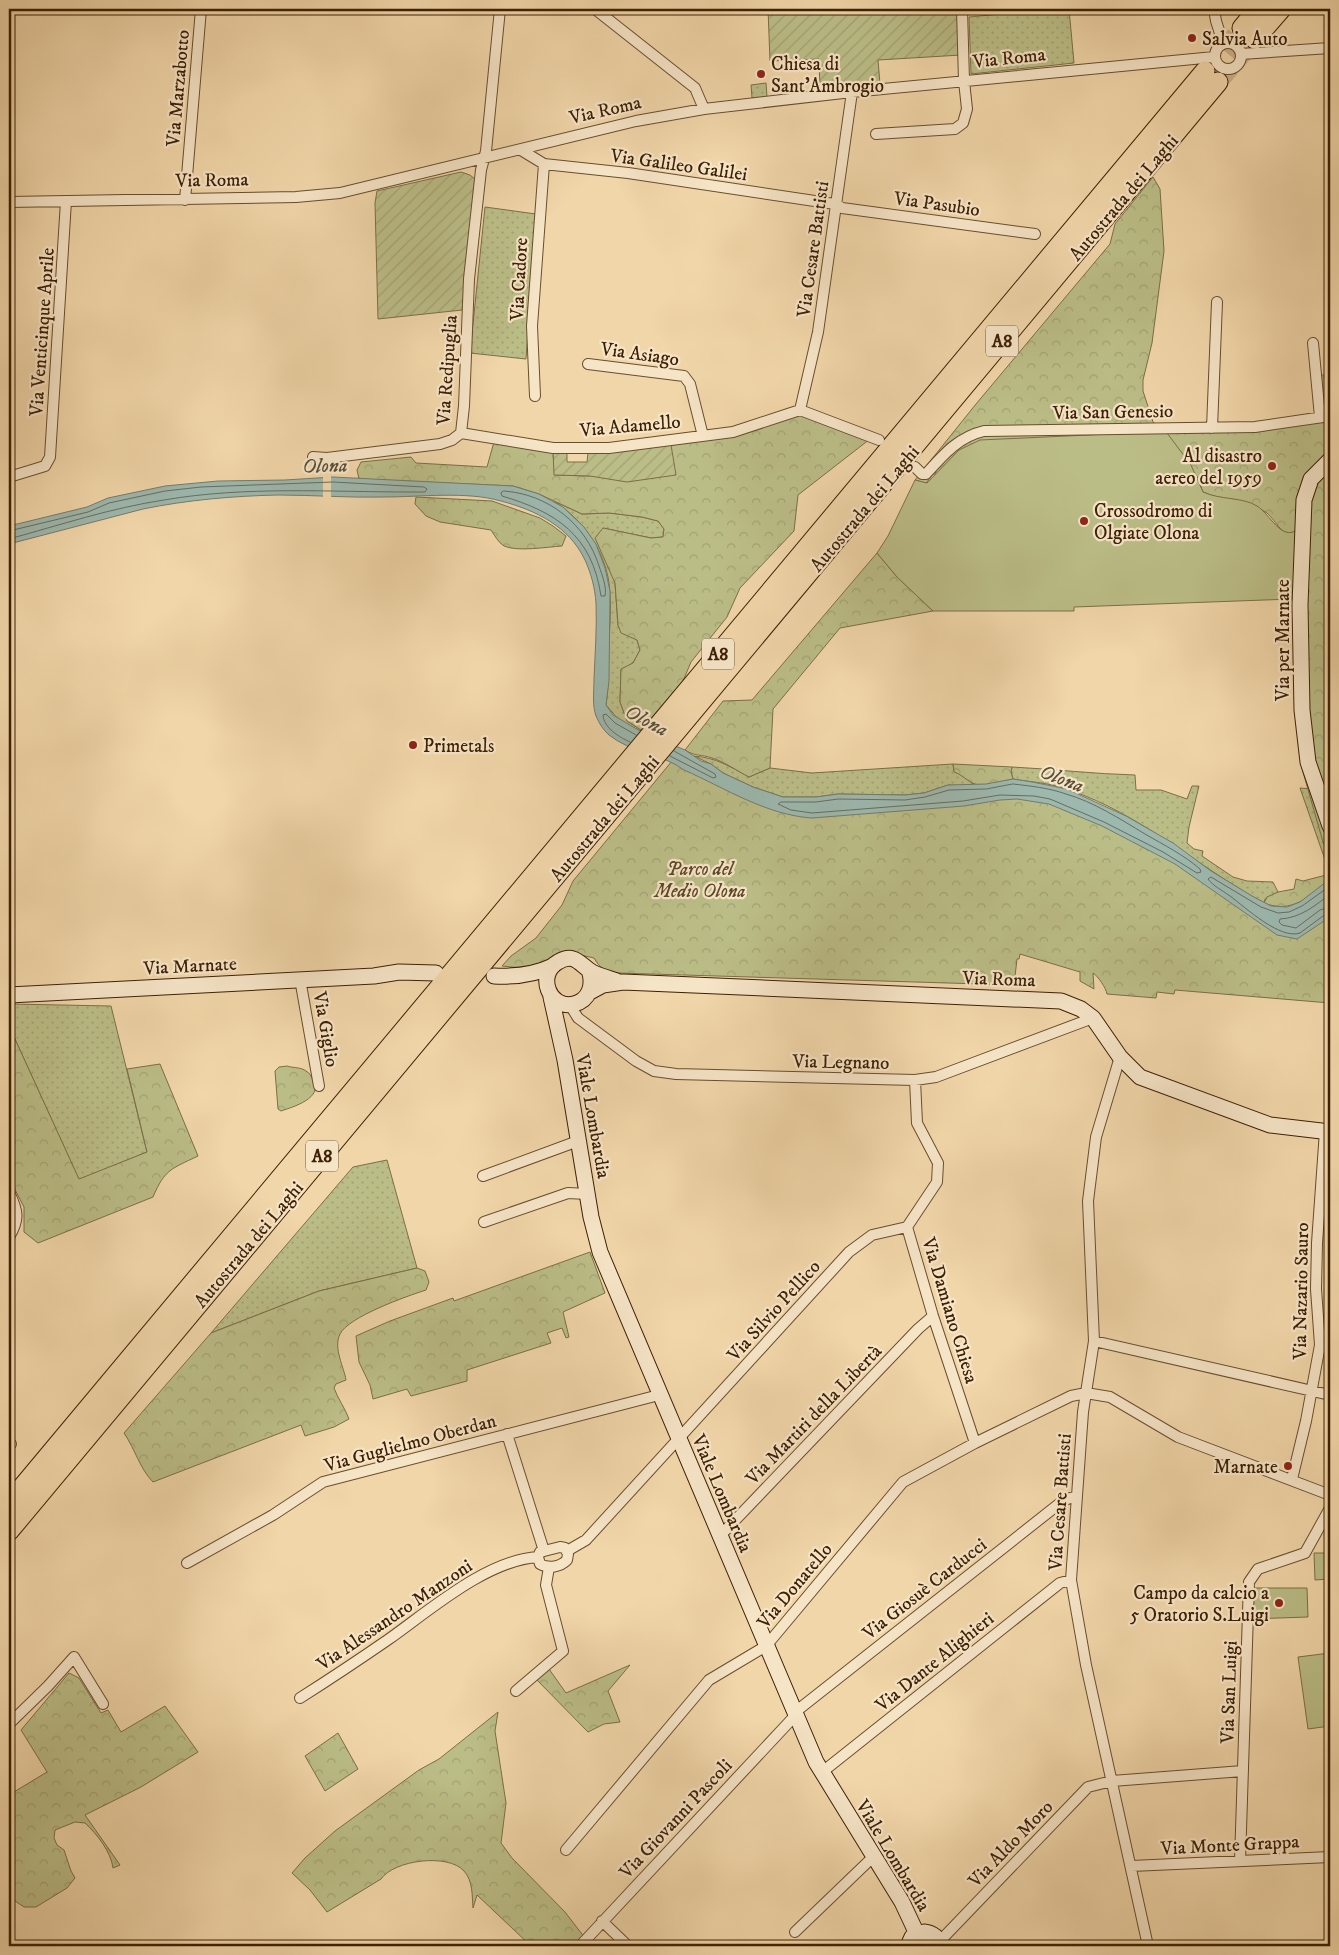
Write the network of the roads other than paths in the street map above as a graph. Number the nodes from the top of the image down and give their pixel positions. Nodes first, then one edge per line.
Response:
1 (201, 9) edge
2 (500, 9) edge
3 (595, 9) edge
4 (962, 9) edge
5 (1214, 9) edge
6 (1258, 9) edge
7 (1281, 9) edge
8 (1223, 43) junction
9 (1330, 48) edge
10 (1241, 54) junction
11 (1213, 70) junction
12 (964, 81) junction
13 (852, 92) junction
14 (704, 109) junction
15 (876, 134) dead end
16 (521, 150) junction
17 (484, 159) junction
18 (544, 164) junction
19 (185, 200) junction
20 (66, 201) junction
21 (9, 202) edge
22 (836, 204) junction
23 (1035, 234) dead end
24 (1217, 302) dead end
25 (1313, 343) dead end
26 (588, 364) dead end
27 (535, 396) dead end
28 (800, 410) junction
29 (1325, 416) edge
30 (1212, 428) junction
31 (461, 433) junction
32 (703, 436) junction
33 (879, 440) dead end
34 (313, 457) dead end
35 (1330, 460) edge
36 (915, 467) dead end
37 (9, 477) edge
38 (668, 729) junction
39 (1330, 826) edge
40 (553, 966) junction
41 (589, 970) junction
42 (435, 975) dead end
43 (494, 976) dead end
44 (516, 977) junction
45 (300, 978) junction
46 (623, 982) junction
47 (9, 995) edge
48 (551, 995) junction
49 (581, 999) junction
50 (1093, 1018) junction
51 (560, 1041) junction
52 (1120, 1058) junction
53 (915, 1080) junction
54 (319, 1086) dead end
55 (1328, 1132) edge
56 (578, 1141) junction
57 (482, 1176) dead end
58 (9, 1192) edge
59 (587, 1194) junction
60 (484, 1222) dead end
61 (908, 1227) junction
62 (9, 1237) edge
63 (933, 1316) junction
64 (1094, 1341) junction
65 (1312, 1391) junction
66 (1086, 1393) junction
67 (660, 1394) junction
68 (1330, 1395) edge
69 (507, 1434) junction
70 (678, 1439) junction
71 (975, 1444) junction
72 (1292, 1479) junction
73 (1330, 1495) edge
74 (1078, 1496) junction
75 (9, 1503) edge
76 (1330, 1508) edge
77 (9, 1531) edge
78 (720, 1537) junction
79 (567, 1552) junction
80 (541, 1554) junction
81 (187, 1563) dead end
82 (549, 1567) junction
83 (1071, 1580) junction
84 (766, 1646) junction
85 (516, 1691) dead end
86 (300, 1698) dead end
87 (103, 1704) dead end
88 (795, 1714) junction
89 (9, 1724) edge
90 (1243, 1771) junction
91 (821, 1773) junction
92 (1112, 1780) junction
93 (566, 1850) dead end
94 (873, 1857) junction
95 (1330, 1857) edge
96 (1240, 1861) junction
97 (1131, 1866) junction
98 (602, 1921) junction
99 (795, 1932) dead end
100 (917, 1934) junction
101 (940, 1944) edge
102 (580, 1946) edge
103 (628, 1946) edge
104 (908, 1946) edge
105 (1148, 1946) edge

1 - 19 street, Via Marzabotto
2 - 17 street, Via Redipuglia
3 - 14 street
4 - 12 street
5 - 8 street
6 - 7 highway
8 - 10 street
8 - 11 street
9 - 10 street
10 - 11 street
11 - 12 street, Via Roma
11 - 38 highway, Autostrada dei Laghi / A8
12 - 13 street, Via Roma
12 - 15 street
13 - 14 street, Via Roma
13 - 22 street, Via Cesare Battisti
14 - 16 street, Via Roma
16 - 17 street, Via Roma
16 - 18 street, Via Galileo Galilei
17 - 19 street, Via Roma
17 - 31 street, Via Redipuglia
18 - 22 street, Via Galileo Galilei
18 - 27 street, Via Cadore
19 - 20 street, Via Roma
20 - 21 street, Via Roma
20 - 37 street, Via Venticinque Aprile
22 - 23 street, Via Pasubio
22 - 28 street, Via Cesare Battisti
24 - 30 street
25 - 29 street
26 - 32 street, Via Asiago
28 - 32 street, Via Adamello
28 - 33 street
29 - 30 street, Via San Genesio
30 - 36 street, Via San Genesio
31 - 32 street, Via Adamello
31 - 34 street, Via Redipuglia
35 - 39 street, Via per Marnate
38 - 75 highway, Autostrada dei Laghi / A8
38 - 77 highway, Autostrada dei Laghi / A8
40 - 41 street, Via Roma
40 - 44 street
40 - 48 street
41 - 46 street, Via Roma
41 - 49 street
42 - 45 street, Via Marnate
43 - 44 street
44 - 48 street
45 - 47 street, Via Marnate
45 - 54 street, Via Giglio
46 - 49 street, Via Roma
46 - 50 street, Via Roma
48 - 49 street
48 - 51 street, Viale Lombardia
49 - 51 street, Viale Lombardia
49 - 53 street, Via Legnano
50 - 52 street, Via Roma
50 - 53 street, Via Legnano
51 - 56 street, Viale Lombardia
52 - 55 street, Via Roma
52 - 64 street, Via Cesare Battisti
53 - 61 street, Via Damiano Chiesa
55 - 65 street, Via Nazario Sauro
56 - 57 street
56 - 59 street, Viale Lombardia
58 - 62 street
59 - 60 street
59 - 67 street, Viale Lombardia
61 - 63 street, Via Damiano Chiesa
61 - 70 street, Via Silvio Pellico
63 - 71 street, Via Damiano Chiesa
63 - 78 street, Via Martiri della Libertà
64 - 65 street
64 - 66 street, Via Cesare Battisti
65 - 68 street
65 - 72 street, Via Nazario Sauro
66 - 71 street, Via Donatello
66 - 72 street
66 - 74 street, Via Cesare Battisti
67 - 69 street, Via Guglielmo Oberdan
67 - 70 street, Viale Lombardia
69 - 80 street
69 - 81 street, Via Guglielmo Oberdan
70 - 78 street, Viale Lombardia
70 - 79 street
71 - 84 street, Via Donatello
72 - 73 street
74 - 83 street, Via Cesare Battisti
74 - 88 street, Via Giosuè Carducci
76 - 90 street, Via San Luigi
78 - 84 street, Viale Lombardia
79 - 80 street, Via Alessandro Manzoni
79 - 82 street
80 - 82 street
80 - 86 street, Via Alessandro Manzoni
82 - 85 street
83 - 91 street, Via Dante Alighieri
83 - 92 street, Via Cesare Battisti
84 - 88 street, Viale Lombardia
84 - 93 street, Via Donatello
87 - 89 street
88 - 91 street, Viale Lombardia
88 - 98 street, Via Giovanni Pascoli
90 - 92 street, Via Aldo Moro
90 - 96 street, Via San Luigi
91 - 94 street, Viale Lombardia
92 - 97 street, Via Cesare Battisti
92 - 101 street, Via Aldo Moro
94 - 99 street
94 - 100 street, Viale Lombardia
95 - 96 street, Via Monte Grappa
96 - 97 street, Via Monte Grappa
97 - 105 street, Via Cesare Battisti
98 - 102 street, Via Giovanni Pascoli
98 - 103 street
100 - 101 street, Viale Lombardia
100 - 104 street, Viale Lombardia

